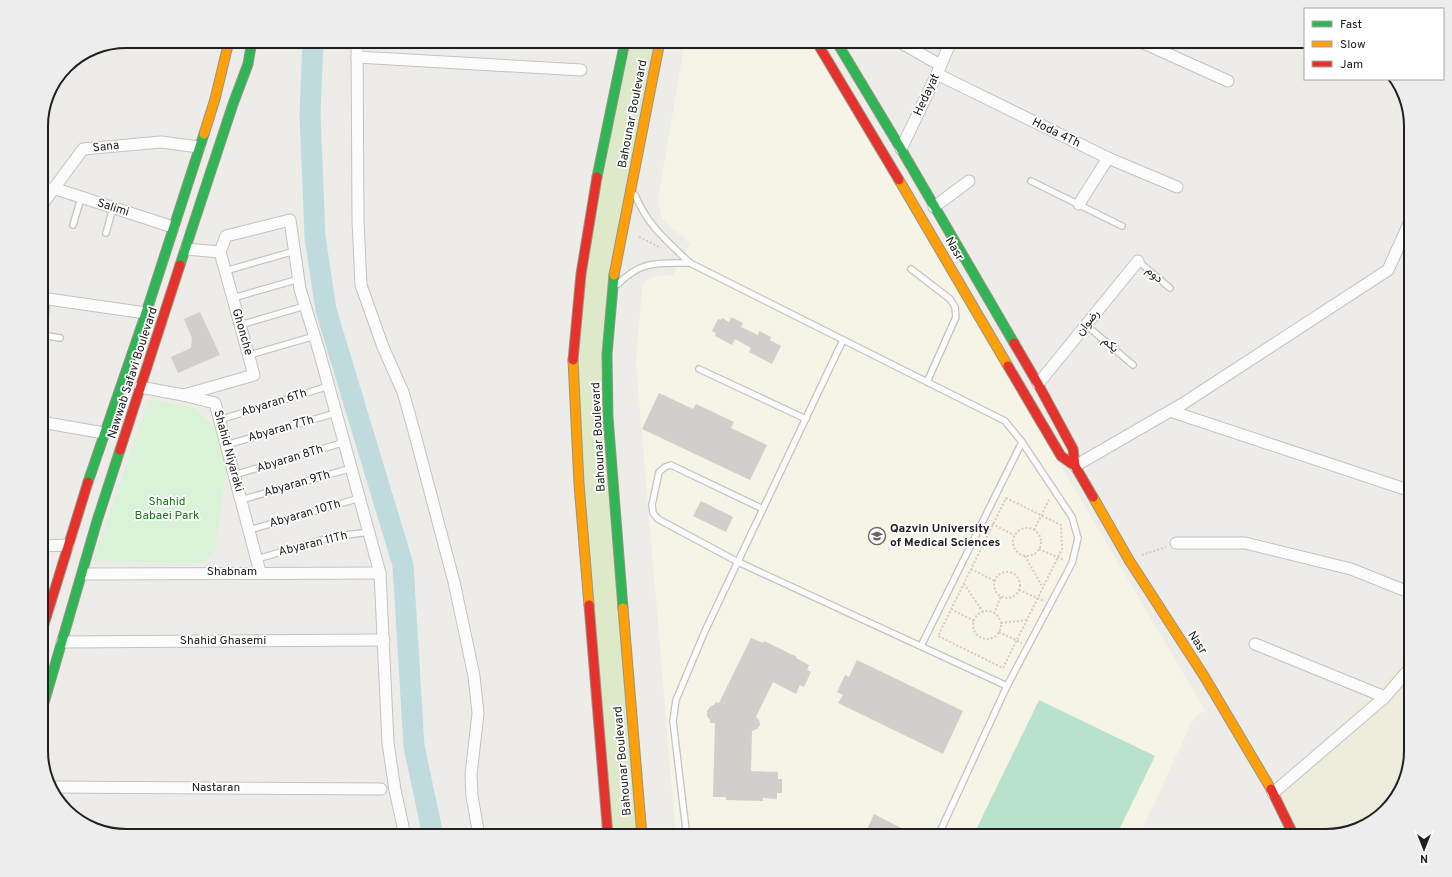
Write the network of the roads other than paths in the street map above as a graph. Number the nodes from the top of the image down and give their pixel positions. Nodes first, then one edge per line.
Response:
1 (227, 48) edge
2 (251, 48) edge
3 (357, 48) edge
4 (624, 48) edge
5 (659, 48) edge
6 (820, 48) edge
7 (840, 48) edge
8 (908, 48) edge
9 (948, 48) edge
10 (1155, 48) edge
11 (357, 57) junction
12 (938, 69) junction
13 (581, 70) dead end
14 (1228, 81) dead end
15 (199, 147) junction
16 (901, 149) junction
17 (1108, 158) junction
18 (969, 181) dead end
19 (1031, 181) dead end
20 (631, 185) junction
21 (1177, 187) dead end
22 (53, 188) junction
23 (48, 196) edge
24 (81, 198) junction
25 (1079, 204) junction
26 (934, 207) junction
27 (113, 208) junction
28 (73, 225) dead end
29 (1122, 226) dead end
30 (173, 227) junction
31 (106, 233) dead end
32 (1404, 235) edge
33 (186, 249) junction
34 (294, 251) junction
35 (220, 252) junction
36 (1138, 261) joint
37 (690, 263) junction
38 (911, 269) dead end
39 (225, 271) junction
40 (299, 279) junction
41 (1170, 288) dead end
42 (614, 289) junction
43 (233, 298) junction
44 (48, 299) edge
45 (305, 306) junction
46 (146, 313) junction
47 (240, 325) junction
48 (1086, 326) junction
49 (48, 336) edge
50 (315, 336) junction
51 (60, 338) dead end
52 (843, 340) junction
53 (249, 355) junction
54 (1133, 365) dead end
55 (699, 369) dead end
56 (927, 382) junction
57 (1038, 384) junction
58 (329, 386) junction
59 (140, 387) junction
60 (184, 395) junction
61 (1170, 411) junction
62 (337, 413) junction
63 (806, 419) junction
64 (219, 420) junction
65 (48, 423) edge
66 (104, 433) junction
67 (345, 442) junction
68 (1022, 442) junction
69 (226, 445) junction
70 (1075, 466) junction
71 (352, 468) junction
72 (234, 475) junction
73 (1404, 489) edge
74 (360, 498) junction
75 (241, 500) junction
76 (763, 509) junction
77 (88, 516) junction
78 (249, 530) junction
79 (370, 532) junction
80 (1176, 543) road end
81 (68, 545) junction
82 (48, 546) edge
83 (257, 559) junction
84 (738, 562) junction
85 (260, 572) junction
86 (380, 573) junction
87 (83, 574) junction
88 (1404, 590) edge
89 (48, 611) edge
90 (384, 640) junction
91 (62, 642) junction
92 (1255, 644) dead end
93 (921, 646) junction
94 (1404, 675) edge
95 (1007, 686) junction
96 (48, 689) edge
97 (1385, 697) junction
98 (57, 787) edge
99 (381, 789) dead end
100 (1272, 793) junction
101 (403, 829) edge
102 (478, 829) edge
103 (607, 829) edge
104 (641, 829) edge
105 (686, 829) edge
106 (941, 829) edge
107 (1290, 829) edge

1 - 15 main road, Nawwab Safavi Boulevard
2 - 33 main road, Nawwab Safavi Boulevard
3 - 11 street
4 - 103 main road, Bahounar Boulevard
5 - 20 main road, Bahounar Boulevard
6 - 70 main road, Nasr
7 - 16 main road, Nasr
8 - 12 street, Hoda 4Th
9 - 12 street, Hedayat
10 - 14 street
11 - 13 street
11 - 102 street
12 - 16 street, Hedayat
12 - 17 street, Hoda 4Th
15 - 22 street, Sana
15 - 30 main road, Nawwab Safavi Boulevard
16 - 26 main road, Nasr
17 - 21 street, Hoda 4Th
17 - 25 street
18 - 26 street
19 - 25 lane
20 - 37 lane
20 - 42 main road, Bahounar Boulevard
22 - 23 street, Sana
22 - 24 street, Salimi
24 - 27 street, Salimi
24 - 28 lane
25 - 29 lane
26 - 57 main road, Nasr
27 - 30 street, Salimi
27 - 31 lane
30 - 46 main road, Nawwab Safavi Boulevard
32 - 61 street
33 - 35 street
33 - 59 main road, Nawwab Safavi Boulevard
34 - 35 street
34 - 39 lane
34 - 40 street
35 - 39 street, Ghonche
36 - 41 lane, دوم
36 - 48 street, رضوان
37 - 42 lane
37 - 52 lane
38 - 56 lane
39 - 43 street, Ghonche
40 - 43 lane
40 - 45 street
42 - 104 main road, Bahounar Boulevard
43 - 47 street, Ghonche
44 - 46 street
45 - 47 lane
45 - 50 street
46 - 66 main road, Nawwab Safavi Boulevard
47 - 53 street, Ghonche
48 - 54 lane, یکم
48 - 57 street, رضوان
49 - 51 lane
50 - 53 lane
50 - 58 street
52 - 56 lane
52 - 63 lane
53 - 60 street, Ghonche
55 - 63 lane
56 - 68 lane
57 - 70 main road, Nasr
58 - 62 street
58 - 64 lane, Abyaran 6Th
59 - 60 street, Shahid Niyaraki
59 - 77 main road, Nawwab Safavi Boulevard
60 - 64 street, Shahid Niyaraki
61 - 70 street
61 - 73 street
62 - 67 street
62 - 69 lane, Abyaran 7Th
63 - 76 lane
64 - 69 street, Shahid Niyaraki
65 - 66 street
66 - 77 main road, Nawwab Safavi Boulevard
67 - 71 street
67 - 72 lane, Abyaran 8Th
68 - 93 lane
68 - 95 lane
69 - 72 street, Shahid Niyaraki
70 - 100 main road, Nasr
71 - 74 street
71 - 75 lane, Abyaran 9Th
72 - 75 street, Shahid Niyaraki
74 - 78 lane, Abyaran 10Th
74 - 79 street
75 - 78 street, Shahid Niyaraki
76 - 84 lane
76 - 84 lane
77 - 81 main road, Nawwab Safavi Boulevard
77 - 87 main road, Nawwab Safavi Boulevard
78 - 83 street, Shahid Niyaraki
79 - 83 lane, Abyaran 11Th
79 - 86 street
80 - 88 street
81 - 82 street
81 - 89 main road, Nawwab Safavi Boulevard
83 - 85 street, Shahid Niyaraki
84 - 93 lane
84 - 105 lane
85 - 86 street, Shabnam
85 - 87 street, Shabnam
86 - 90 street
87 - 91 main road, Nawwab Safavi Boulevard
90 - 91 street, Shahid Ghasemi
90 - 101 street
91 - 96 main road, Nawwab Safavi Boulevard
92 - 97 street
93 - 95 lane
94 - 97 street
95 - 106 lane
97 - 100 street
98 - 99 street, Nastaran
100 - 107 main road, Nasr

